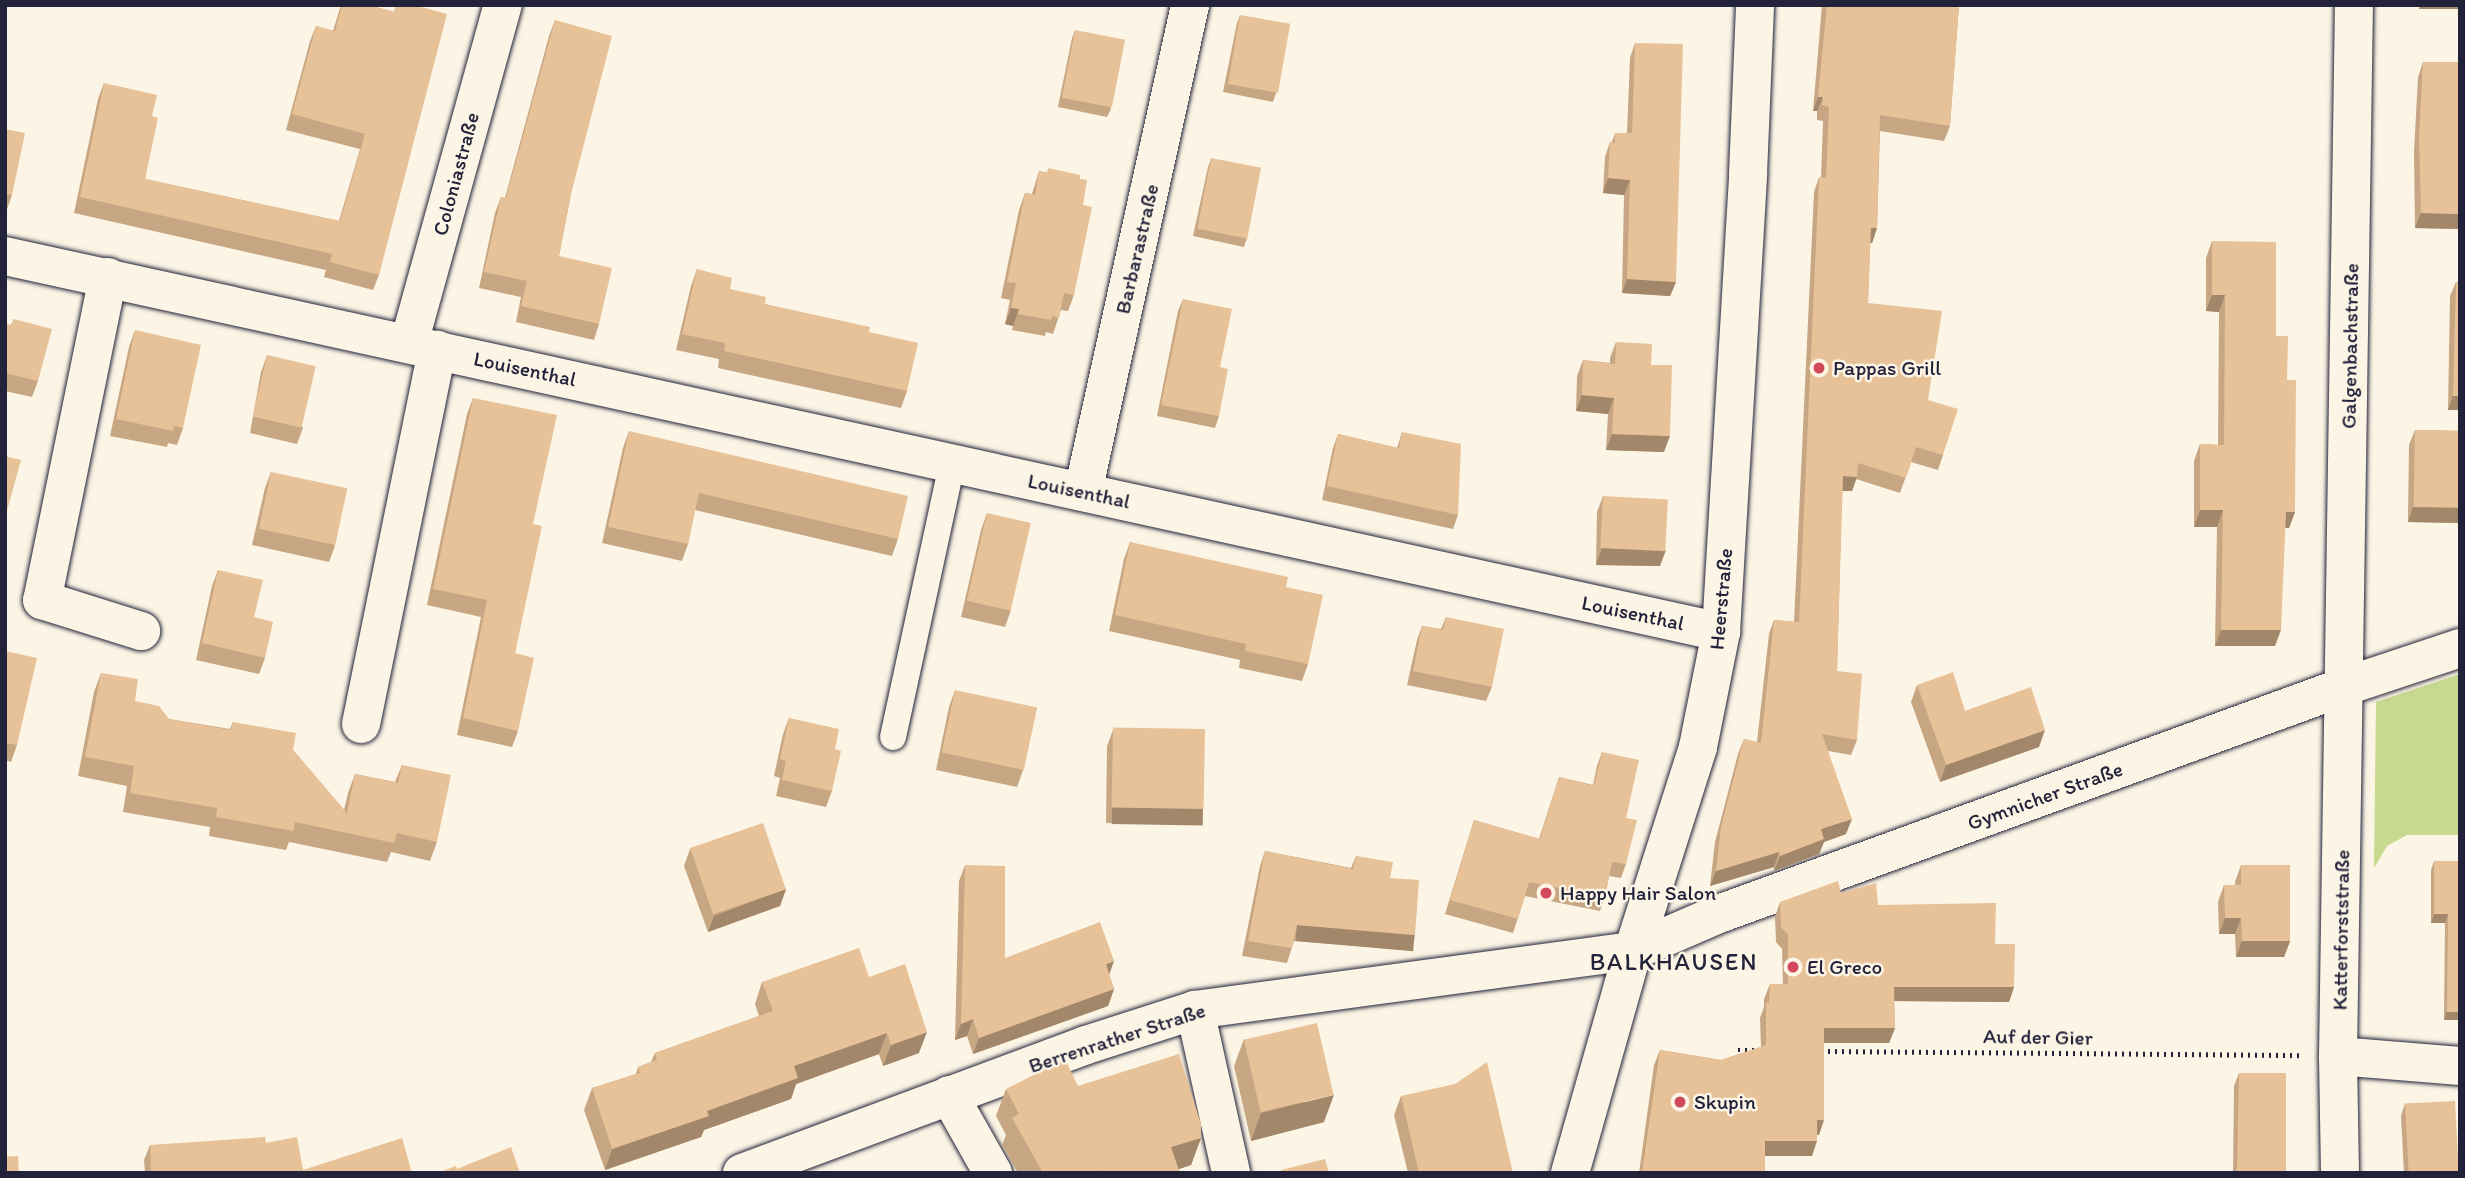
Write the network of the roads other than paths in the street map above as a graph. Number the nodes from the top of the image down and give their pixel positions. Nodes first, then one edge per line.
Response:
1 (503, 5) edge
2 (1189, 5) edge
3 (1755, 5) edge
4 (2354, 5) edge
5 (5, 256) edge
6 (108, 277) junction
7 (423, 346) junction
8 (952, 463) junction
9 (1083, 492) junction
10 (141, 631) dead end
11 (1721, 632) junction
12 (2460, 648) edge
13 (2346, 686) junction
14 (361, 724) dead end
15 (893, 737) dead end
16 (1633, 951) junction
17 (1195, 1010) junction
18 (2339, 1056) junction
19 (2460, 1066) edge
20 (949, 1095) junction
21 (742, 1173) edge
22 (993, 1173) edge
23 (1231, 1173) edge
24 (1570, 1173) edge
25 (2340, 1173) edge

1 - 7 street, Coloniastraße
2 - 9 street, Barbarastraße
3 - 11 street, Heerstraße
4 - 13 street, Galgenbachstraße
5 - 6 street, Louisenthal
6 - 7 street, Louisenthal
6 - 10 street
7 - 8 street, Louisenthal
7 - 14 street
8 - 9 street, Louisenthal
8 - 15 lane
9 - 11 street, Louisenthal
11 - 16 street, Heerstraße
12 - 13 street, Gymnicher Straße
13 - 16 street, Gymnicher Straße
13 - 18 street, Katterforststraße
16 - 17 street, Berrenrather Straße
16 - 24 street, Heerstraße
17 - 20 street, Berrenrather Straße
17 - 23 street
18 - 19 street
18 - 25 street, Katterforststraße
20 - 21 street, Berrenrather Straße
20 - 22 street

